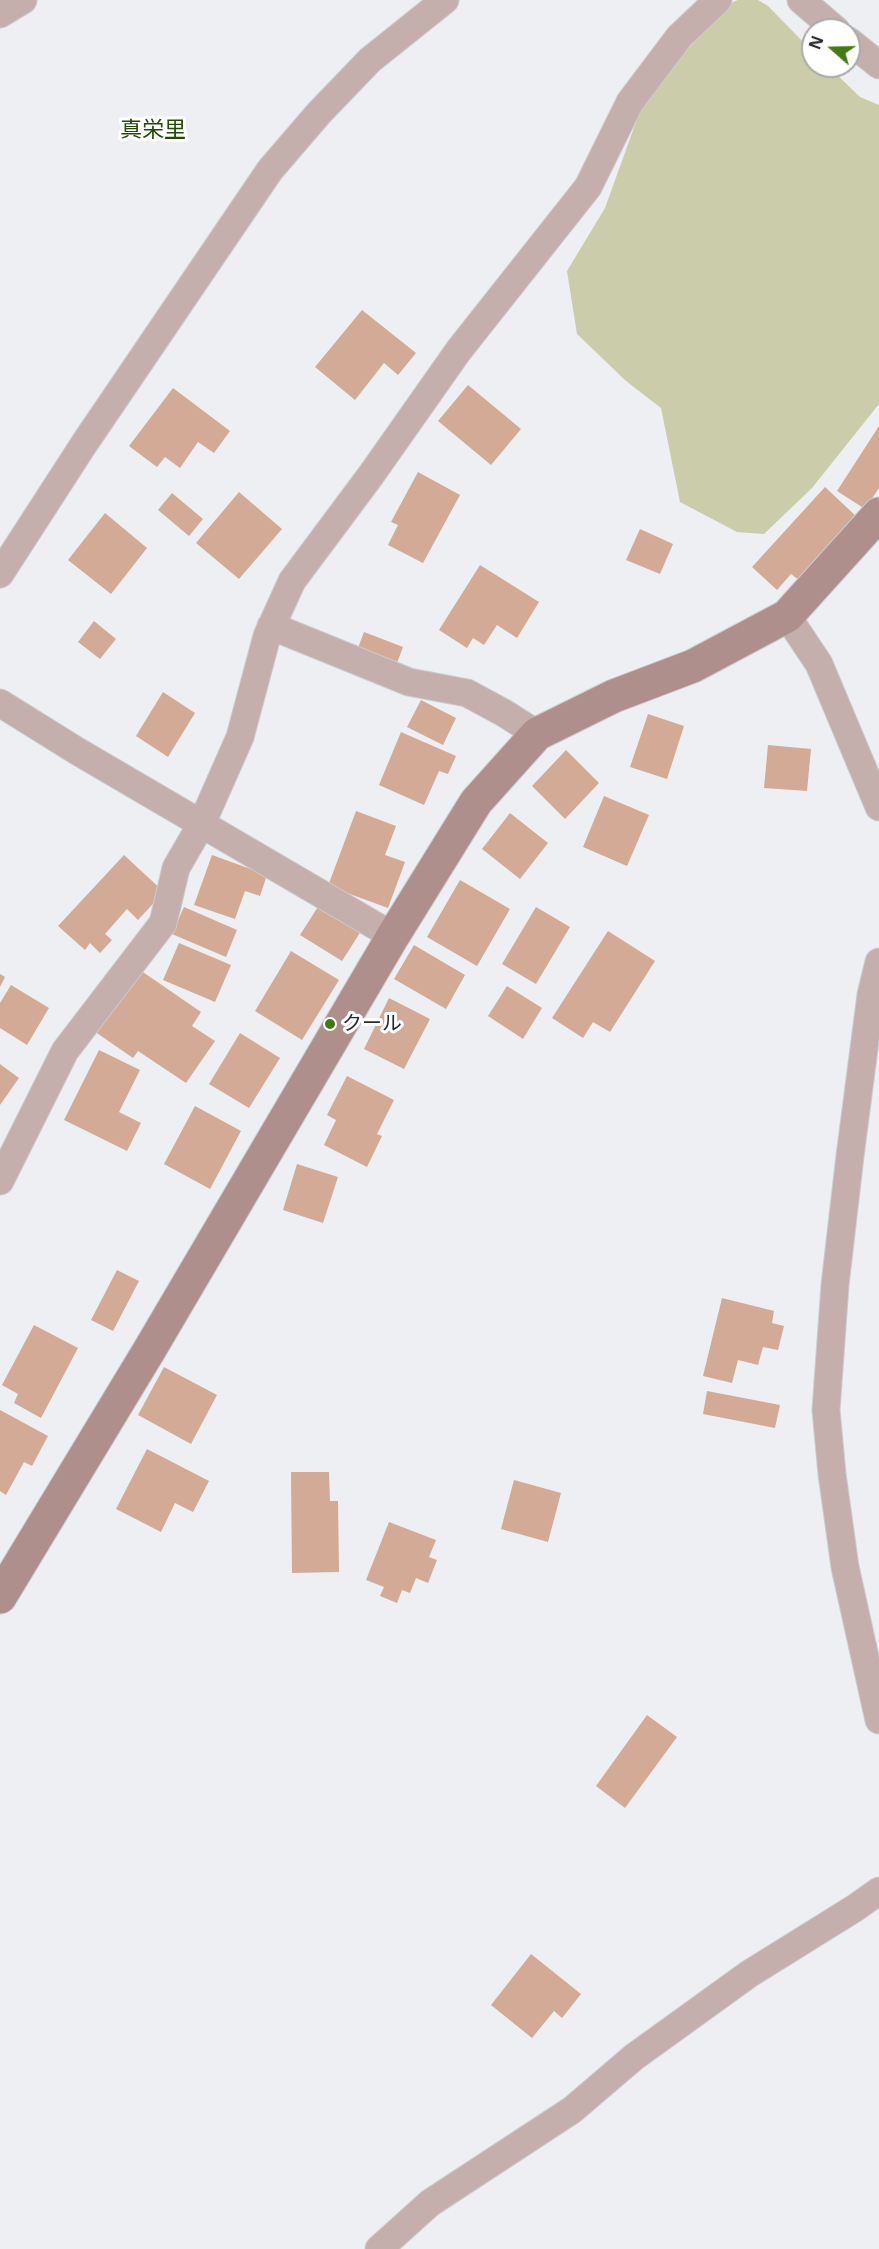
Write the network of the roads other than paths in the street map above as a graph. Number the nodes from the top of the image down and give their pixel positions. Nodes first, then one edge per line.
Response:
1 (23, 0) edge
2 (445, 0) edge
3 (718, 0) edge
4 (801, 0) edge
5 (0, 14) edge
6 (822, 18) edge
7 (861, 51) edge
8 (879, 65) edge
9 (879, 514) edge
10 (0, 574) edge
11 (787, 616) junction
12 (271, 626) junction
13 (0, 703) edge
14 (537, 734) junction
15 (879, 807) edge
16 (202, 823) junction
17 (393, 936) junction
18 (879, 962) edge
19 (0, 1181) edge
20 (0, 1597) edge
21 (879, 1720) edge
22 (879, 1891) edge
23 (379, 2249) edge

1 - 5 street
2 - 10 street
3 - 12 street
4 - 6 street
7 - 8 street
9 - 11 street
11 - 14 street
11 - 15 street
12 - 14 street
12 - 16 street
13 - 16 street
14 - 17 street
16 - 17 street
16 - 19 street
17 - 20 street
18 - 21 street
22 - 23 street

